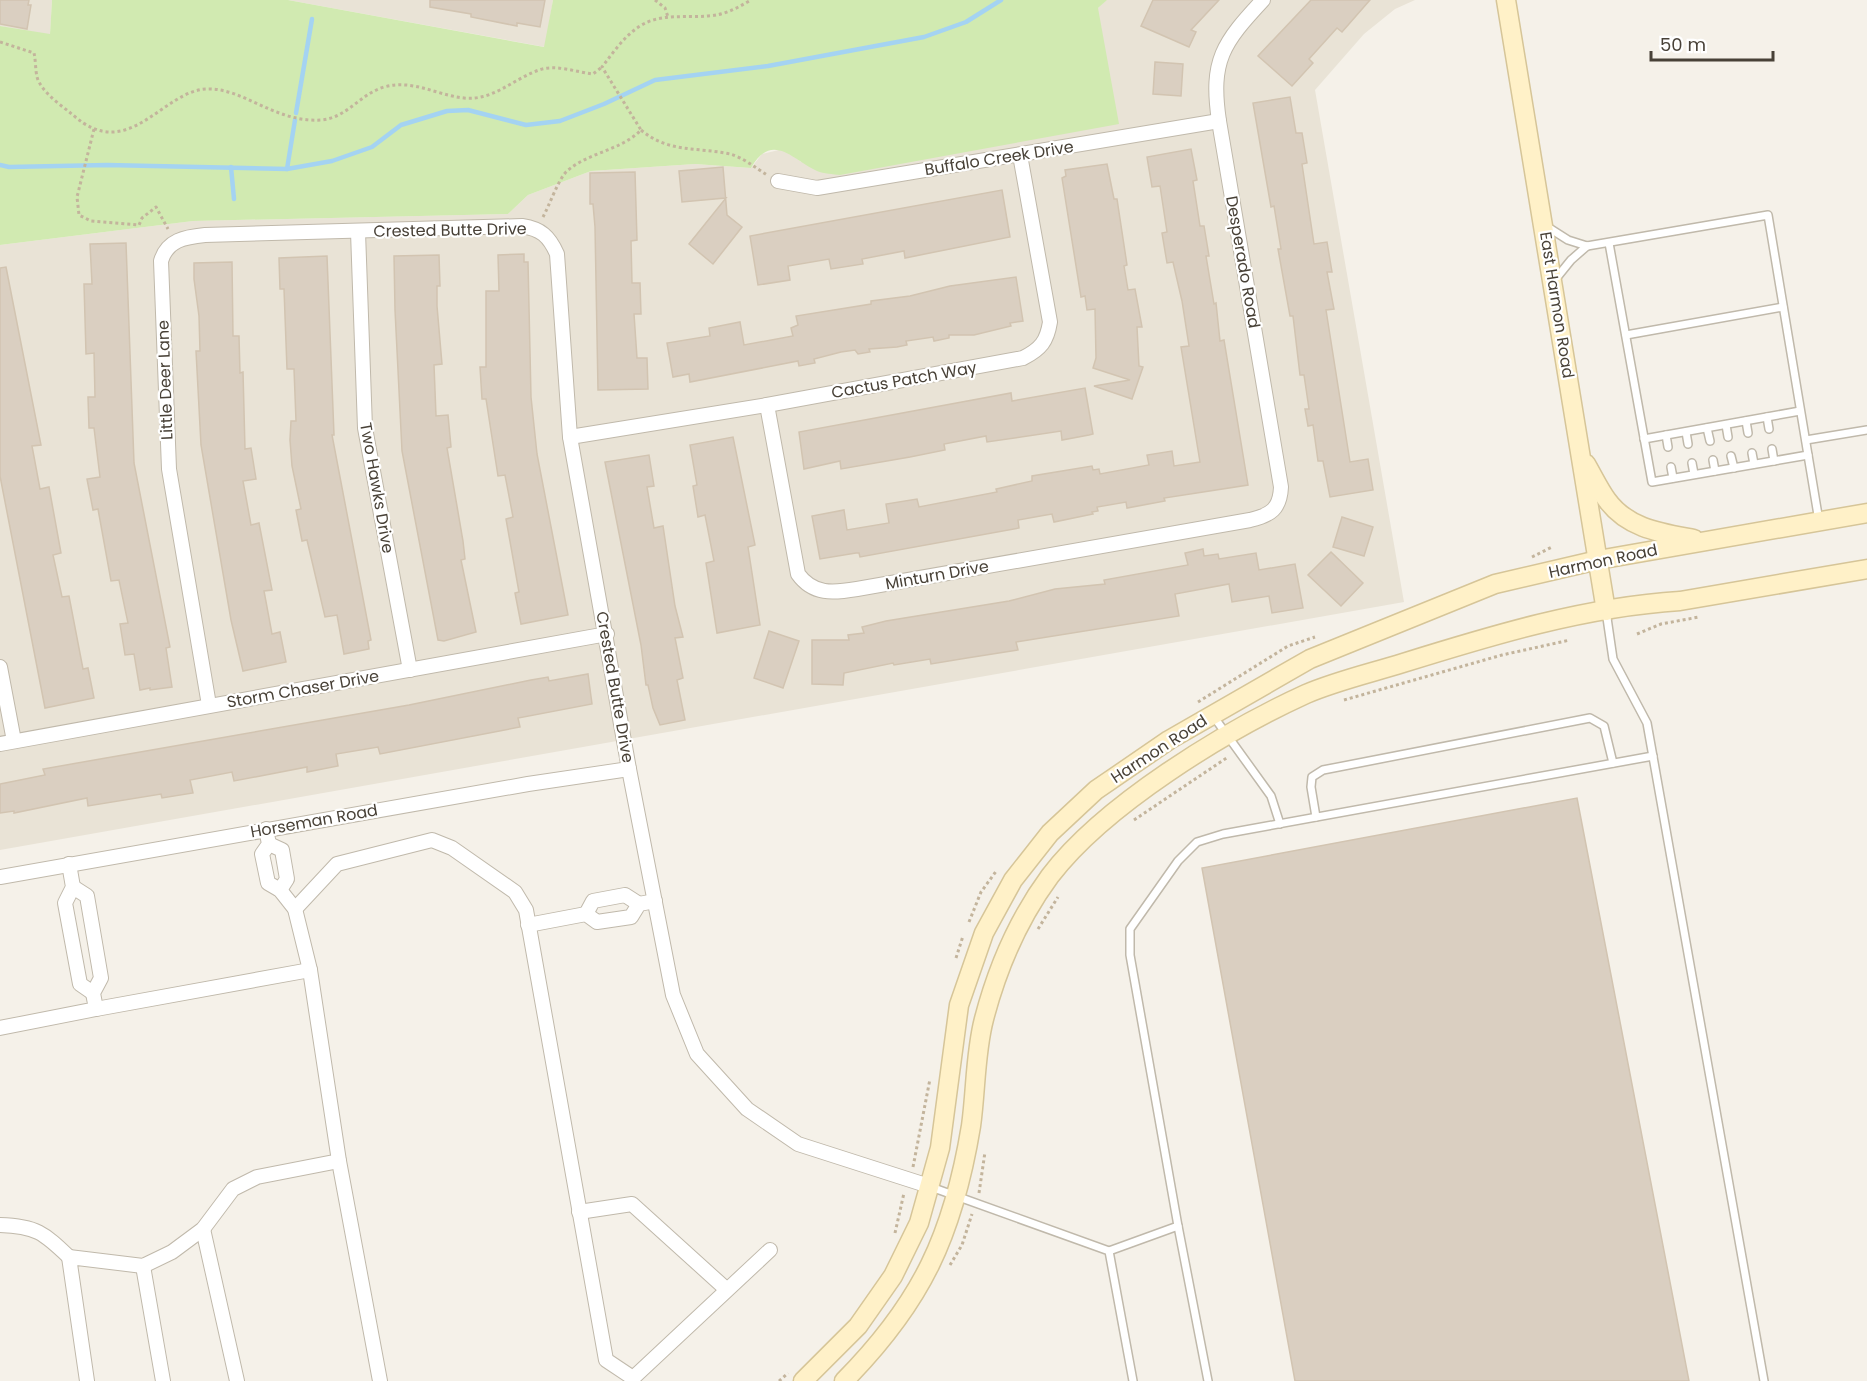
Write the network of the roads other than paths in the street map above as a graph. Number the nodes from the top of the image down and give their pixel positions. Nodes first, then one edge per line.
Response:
1 (1263, 0) edge
2 (1506, 0) edge
3 (1219, 121) junction
4 (1020, 155) junction
5 (778, 181) road end
6 (1544, 225) junction
7 (358, 232) junction
8 (1610, 243) junction
9 (1587, 246) junction
10 (1553, 282) junction
11 (1783, 307) junction
12 (1626, 335) junction
13 (767, 405) junction
14 (1800, 411) junction
15 (1767, 417) junction
16 (1746, 421) junction
17 (1726, 424) junction
18 (1707, 428) junction
19 (1769, 429) dead end
20 (1867, 430) edge
21 (1686, 432) junction
22 (1748, 434) dead end
23 (1666, 435) junction
24 (570, 437) junction
25 (1728, 437) dead end
26 (1644, 439) junction
27 (1806, 440) junction
28 (1710, 441) dead end
29 (1688, 444) dead end
30 (1668, 447) dead end
31 (1772, 449) dead end
32 (1752, 453) dead end
33 (1580, 455) junction
34 (1808, 455) junction
35 (1731, 456) dead end
36 (1713, 460) dead end
37 (1774, 461) junction
38 (1692, 463) dead end
39 (1754, 464) junction
40 (1671, 467) dead end
41 (1734, 468) junction
42 (1715, 471) junction
43 (1694, 474) junction
44 (1673, 478) junction
45 (1867, 513) edge
46 (1250, 520) joint
47 (1819, 521) junction
48 (1705, 541) junction
49 (1598, 560) junction
50 (1867, 569) edge
51 (1606, 611) junction
52 (607, 634) junction
53 (0, 667) edge
54 (410, 670) junction
55 (209, 705) junction
56 (1213, 715) junction
57 (1226, 736) junction
58 (14, 741) junction
59 (0, 744) edge
60 (1653, 756) junction
61 (1613, 763) junction
62 (629, 769) junction
63 (1316, 817) junction
64 (1280, 824) junction
65 (266, 829) junction
66 (269, 844) junction
67 (69, 864) junction
68 (0, 877) edge
69 (73, 887) junction
70 (280, 890) junction
71 (655, 901) junction
72 (639, 904) junction
73 (295, 909) junction
74 (586, 914) junction
75 (528, 925) junction
76 (310, 970) junction
77 (93, 993) junction
78 (96, 1009) junction
79 (0, 1028) edge
80 (339, 1161) junction
81 (929, 1186) junction
82 (957, 1197) junction
83 (579, 1212) junction
84 (0, 1225) edge
85 (1178, 1226) junction
86 (203, 1229) junction
87 (770, 1250) dead end
88 (1109, 1251) junction
89 (69, 1257) junction
90 (142, 1266) junction
91 (726, 1289) junction
92 (797, 1375) edge
93 (87, 1381) edge
94 (163, 1381) edge
95 (237, 1381) edge
96 (380, 1381) edge
97 (844, 1381) edge
98 (1132, 1381) edge
99 (1208, 1381) edge
100 (1764, 1381) edge

1 - 3 street, Desperado Road
2 - 6 street, East Harmon Road
3 - 4 street, Buffalo Creek Drive
3 - 46 street, Desperado Road
4 - 5 street, Buffalo Creek Drive
4 - 13 street, Cactus Patch Way
6 - 9 lane
6 - 10 street, East Harmon Road
7 - 24 street, Crested Butte Drive
7 - 54 street, Two Hawks Drive
7 - 55 street, Little Deer Lane
8 - 9 lane
8 - 11 lane
8 - 12 lane
9 - 10 lane
10 - 33 street, East Harmon Road
11 - 12 lane
11 - 14 lane
12 - 26 lane
13 - 24 street, Cactus Patch Way
13 - 46 street, Minturn Drive
14 - 15 lane
14 - 27 lane
15 - 16 lane
15 - 19 lane
16 - 17 lane
16 - 22 lane
17 - 18 lane
17 - 25 lane
18 - 21 lane
18 - 28 lane
20 - 27 lane
21 - 23 lane
21 - 29 lane
23 - 26 lane
23 - 30 lane
24 - 52 street, Crested Butte Drive
26 - 44 lane
27 - 34 lane
31 - 37 lane
32 - 39 lane
33 - 48 street
33 - 49 street, East Harmon Road
34 - 37 lane
34 - 47 lane
35 - 41 lane
36 - 42 lane
37 - 39 lane
38 - 43 lane
39 - 41 lane
40 - 44 lane
41 - 42 lane
42 - 43 lane
43 - 44 lane
45 - 47 street, Harmon Road
47 - 48 street, Harmon Road
48 - 49 street, Harmon Road
49 - 51 street, East Harmon Road
49 - 56 street, Harmon Road
50 - 51 street, Harmon Road
51 - 57 street, Harmon Road
51 - 60 lane
52 - 54 street, Storm Chaser Drive
52 - 62 street, Crested Butte Drive
53 - 58 street
54 - 55 street, Storm Chaser Drive
55 - 58 street, Storm Chaser Drive
56 - 57 lane
56 - 81 street, Harmon Road
57 - 64 lane
57 - 82 street, Harmon Road
58 - 59 street, Storm Chaser Drive
60 - 61 lane
60 - 100 lane
61 - 63 lane
61 - 63 lane
62 - 65 street, Horseman Road
62 - 71 street, Crested Butte Drive
63 - 64 lane
64 - 85 lane
65 - 66 street
65 - 67 street, Horseman Road
66 - 70 street
66 - 70 street
67 - 68 street, Horseman Road
67 - 69 street
69 - 77 street
69 - 77 street
70 - 73 street
71 - 72 street
71 - 81 street, Crested Butte Drive
72 - 74 street
72 - 74 street
73 - 75 street
73 - 76 street
74 - 75 street
75 - 83 street
76 - 78 street
76 - 80 street
77 - 78 street
78 - 79 street
80 - 86 street
80 - 96 street
81 - 82 lane
81 - 92 street, Harmon Road
82 - 88 lane
82 - 97 street, Harmon Road
83 - 91 street
83 - 91 street
84 - 89 street
85 - 88 lane
85 - 99 lane
86 - 90 street
86 - 95 street
87 - 91 street
88 - 98 lane
89 - 90 street
89 - 93 street
90 - 94 street

